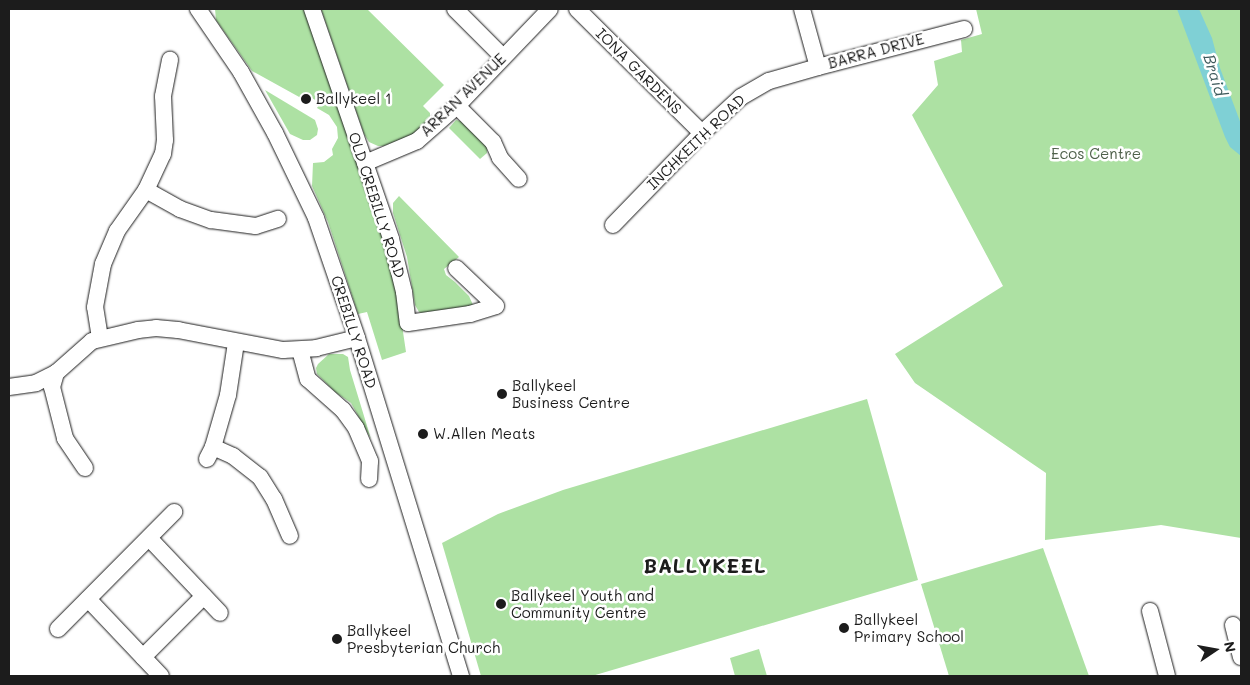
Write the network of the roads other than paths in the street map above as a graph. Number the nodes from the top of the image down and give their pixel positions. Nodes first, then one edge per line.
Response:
1 (198, 9) edge
2 (312, 9) edge
3 (455, 9) edge
4 (550, 9) edge
5 (577, 9) edge
6 (802, 9) edge
7 (964, 29) dead end
8 (503, 57) junction
9 (170, 60) dead end
10 (818, 66) junction
11 (457, 106) junction
12 (702, 133) junction
13 (365, 164) junction
14 (519, 179) dead end
15 (146, 190) junction
16 (278, 220) dead end
17 (613, 225) dead end
18 (456, 268) dead end
19 (100, 338) junction
20 (357, 338) junction
21 (236, 343) junction
22 (300, 350) junction
23 (56, 373) junction
24 (9, 387) edge
25 (85, 468) dead end
26 (369, 479) dead end
27 (174, 512) dead end
28 (290, 536) dead end
29 (149, 538) junction
30 (204, 596) junction
31 (88, 599) junction
32 (1150, 611) dead end
33 (220, 614) dead end
34 (1233, 625) dead end
35 (58, 629) dead end
36 (143, 657) junction
37 (1241, 657) edge
38 (161, 676) edge
39 (461, 676) edge
40 (1167, 676) edge

1 - 20 street, CREBILLY ROAD
2 - 13 street, OLD CREBILLY ROAD
3 - 8 street
4 - 8 street, ARRAN AVENUE
5 - 12 street, IONA GARDENS
6 - 10 street, BARRA DRIVE
7 - 10 street, BARRA DRIVE
8 - 11 street, ARRAN AVENUE
9 - 15 street
10 - 12 street, INCHKEITH ROAD
11 - 13 street, ARRAN AVENUE
11 - 14 street
12 - 17 street, INCHKEITH ROAD
13 - 18 street, OLD CREBILLY ROAD
15 - 16 street
15 - 19 street
19 - 21 street
19 - 23 street
20 - 22 street
20 - 39 street, CREBILLY ROAD
21 - 22 street
21 - 28 street
22 - 26 street
23 - 24 street
23 - 25 street
27 - 29 street
29 - 30 street
29 - 31 street
30 - 33 street
30 - 36 street
31 - 35 street
31 - 36 street
32 - 40 street
34 - 37 street
36 - 38 street

